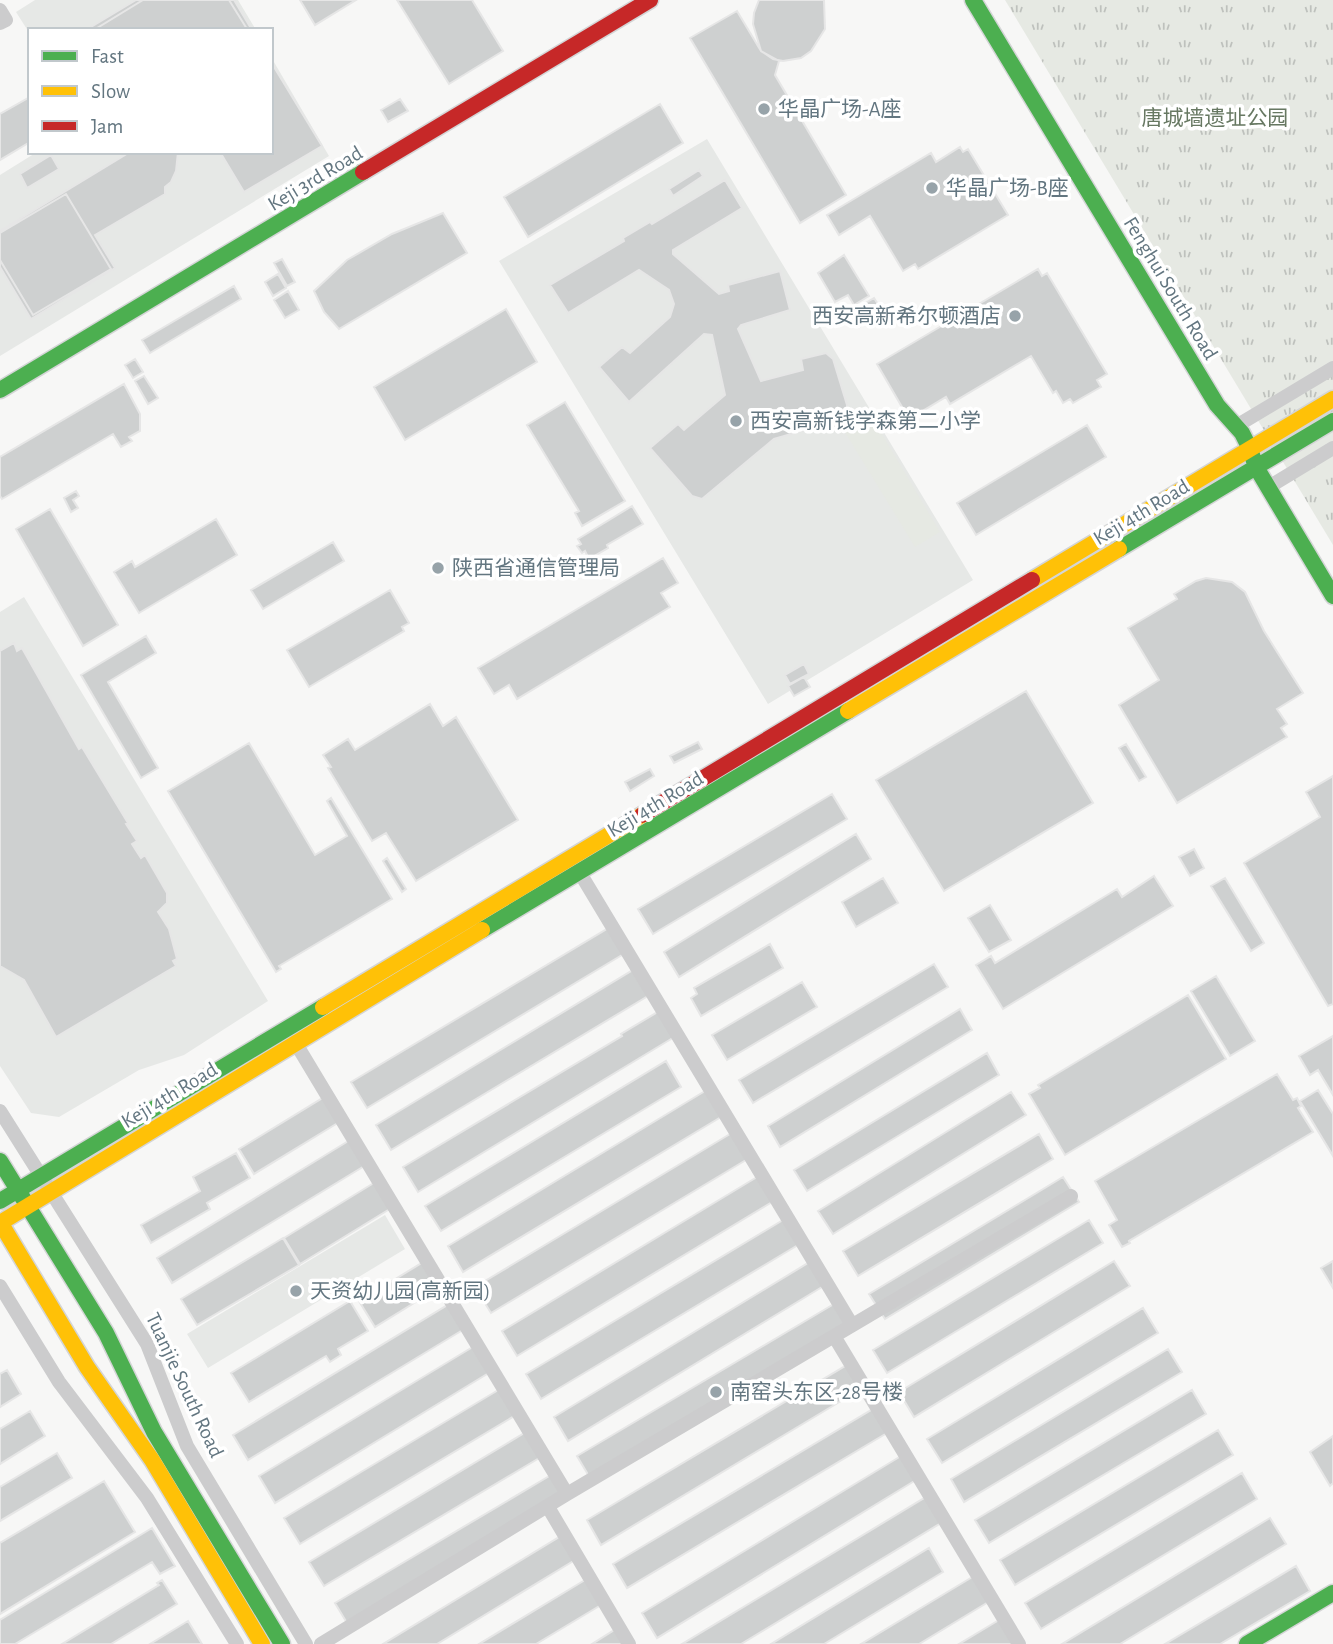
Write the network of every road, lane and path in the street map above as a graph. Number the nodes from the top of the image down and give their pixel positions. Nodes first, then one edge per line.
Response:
1 (650, 0) edge
2 (972, 0) edge
3 (0, 10) edge
4 (0, 23) edge
5 (1333, 368) edge
6 (0, 390) edge
7 (1333, 399) edge
8 (1333, 421) edge
9 (1238, 425) junction
10 (1252, 448) junction
11 (1333, 448) edge
12 (1256, 467) junction
13 (1268, 488) junction
14 (1333, 596) edge
15 (580, 873) junction
16 (295, 1042) junction
17 (0, 1111) edge
18 (0, 1161) edge
19 (39, 1175) junction
20 (18, 1189) junction
21 (51, 1191) junction
22 (1071, 1196) dead end
23 (0, 1201) edge
24 (29, 1205) junction
25 (0, 1223) edge
26 (0, 1286) edge
27 (852, 1325) junction
28 (834, 1336) junction
29 (567, 1494) junction
30 (548, 1507) junction
31 (1333, 1593) edge
32 (237, 1644) edge
33 (262, 1644) edge
34 (282, 1644) edge
35 (306, 1644) edge
36 (321, 1644) edge
37 (629, 1644) edge
38 (1019, 1644) edge
39 (1247, 1644) edge

1 - 6 street, Keji 3rd Road
2 - 9 street, Fenghui South Road
3 - 4 street
5 - 9 street
7 - 10 street, Keji 4th Road
8 - 12 street, Keji 4th Road
9 - 10 street, Fenghui South Road
10 - 12 street, Fenghui South Road
10 - 19 street, Keji 4th Road
11 - 13 street
12 - 13 street, Fenghui South Road
12 - 15 street, Keji 4th Road
13 - 14 street, Fenghui South Road
15 - 16 street, Keji 4th Road
15 - 27 street
16 - 21 street, Keji 4th Road
16 - 29 street
17 - 19 street, Tuanjie South Road
18 - 20 street, Tuanjie South Road
19 - 20 street, Keji 4th Road
19 - 21 street, Tuanjie South Road
20 - 23 street, Keji 4th Road
20 - 24 street, Tuanjie South Road
21 - 24 street, Keji 4th Road
21 - 35 street, Tuanjie South Road
22 - 27 street
24 - 25 street, Keji 4th Road
24 - 34 street, Tuanjie South Road
25 - 33 street
26 - 32 street
27 - 28 street
28 - 29 street
28 - 38 street
29 - 30 street
30 - 36 street
30 - 37 street
31 - 39 street

